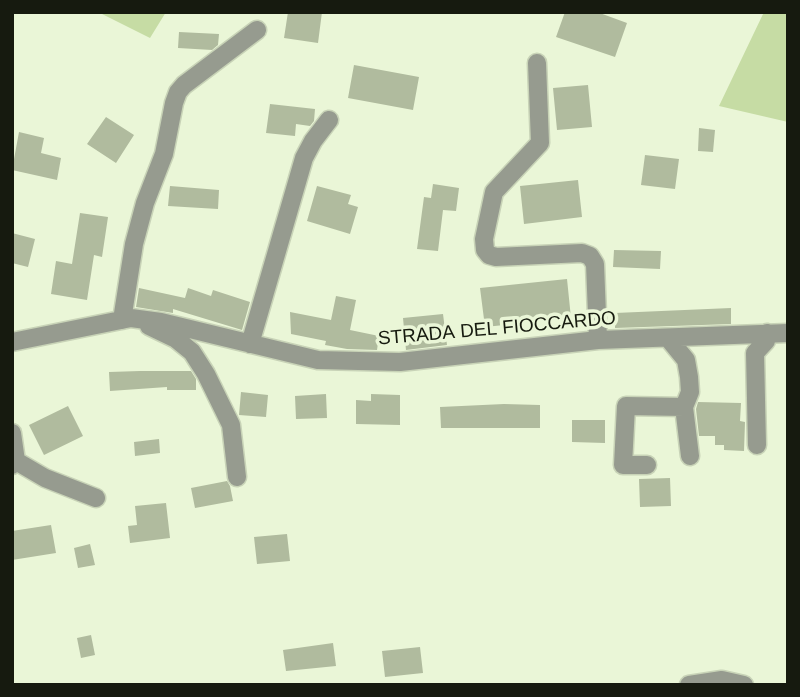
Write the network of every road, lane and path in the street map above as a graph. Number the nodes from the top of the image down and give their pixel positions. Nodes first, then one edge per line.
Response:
1 (257, 30) dead end
2 (537, 63) dead end
3 (329, 120) dead end
4 (126, 319) junction
5 (767, 333) junction
6 (788, 333) edge
7 (668, 338) junction
8 (598, 341) junction
9 (12, 342) edge
10 (250, 344) junction
11 (684, 407) junction
12 (12, 433) edge
13 (757, 445) dead end
14 (690, 456) dead end
15 (14, 463) edge
16 (647, 465) dead end
17 (237, 477) dead end
18 (96, 498) dead end
19 (689, 685) edge
20 (744, 685) edge

1 - 4 street
2 - 8 street
3 - 10 street
4 - 9 street, STRADA DEL FIOCCARDO
4 - 10 street, STRADA DEL FIOCCARDO
4 - 17 street
5 - 6 street, STRADA DEL FIOCCARDO
5 - 7 street, STRADA DEL FIOCCARDO
5 - 13 street
7 - 8 street, STRADA DEL FIOCCARDO
7 - 11 street
8 - 10 street, STRADA DEL FIOCCARDO
11 - 14 street
11 - 16 street
12 - 15 street
15 - 18 street
19 - 20 street

